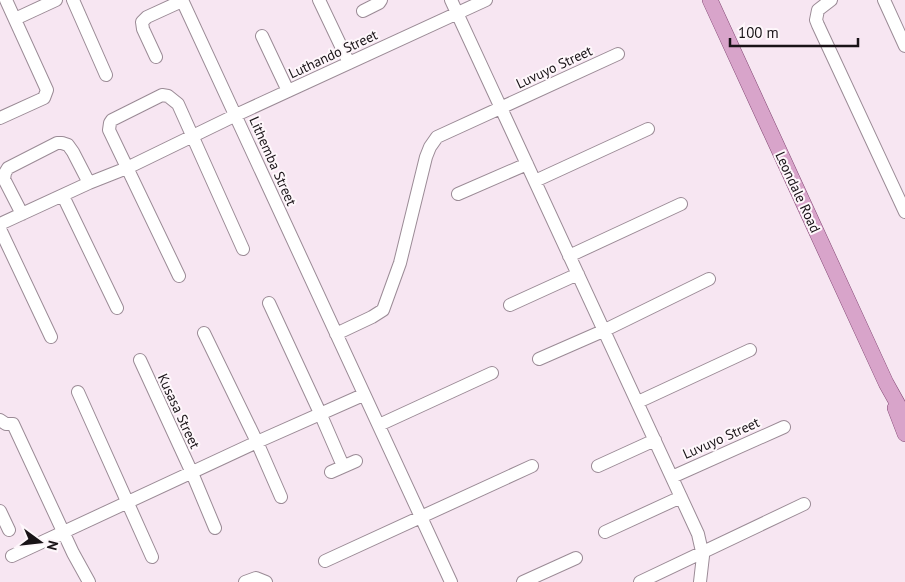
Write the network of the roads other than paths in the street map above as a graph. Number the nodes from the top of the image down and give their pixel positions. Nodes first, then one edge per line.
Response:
1 (6, 0) edge
2 (56, 0) edge
3 (73, 0) edge
4 (182, 0) edge
5 (319, 0) edge
6 (381, 0) edge
7 (451, 0) edge
8 (486, 0) edge
9 (710, 0) edge
10 (831, 0) edge
11 (884, 0) edge
12 (363, 11) dead end
13 (457, 13) junction
14 (15, 19) junction
15 (262, 36) dead end
16 (905, 46) edge
17 (618, 54) dead end
18 (156, 57) dead end
19 (349, 63) junction
20 (106, 75) dead end
21 (288, 91) junction
22 (502, 108) junction
23 (236, 115) junction
24 (0, 118) edge
25 (648, 129) dead end
26 (192, 136) junction
27 (527, 164) junction
28 (127, 168) junction
29 (535, 182) junction
30 (90, 183) junction
31 (458, 194) dead end
32 (63, 196) junction
33 (681, 204) dead end
34 (905, 212) edge
35 (22, 214) junction
36 (0, 224) edge
37 (0, 229) edge
38 (243, 249) dead end
39 (569, 256) junction
40 (578, 274) junction
41 (179, 276) dead end
42 (709, 279) dead end
43 (269, 303) dead end
44 (510, 305) dead end
45 (117, 308) dead end
46 (603, 331) junction
47 (204, 333) dead end
48 (336, 334) junction
49 (51, 337) dead end
50 (750, 350) dead end
51 (538, 359) dead end
52 (140, 360) dead end
53 (492, 373) dead end
54 (886, 383) junction
55 (78, 392) dead end
56 (363, 395) junction
57 (638, 402) junction
58 (320, 413) junction
59 (905, 417) edge
60 (0, 420) edge
61 (379, 425) junction
62 (784, 427) dead end
63 (905, 434) edge
64 (655, 440) junction
65 (257, 442) junction
66 (356, 461) dead end
67 (343, 466) junction
68 (532, 466) dead end
69 (598, 466) dead end
70 (331, 472) dead end
71 (192, 474) junction
72 (672, 477) junction
73 (281, 497) dead end
74 (681, 497) junction
75 (128, 503) junction
76 (804, 504) dead end
77 (0, 511) edge
78 (421, 516) junction
79 (215, 528) dead end
80 (10, 530) dead end
81 (64, 532) junction
82 (605, 532) dead end
83 (702, 554) junction
84 (12, 556) dead end
85 (152, 557) dead end
86 (576, 558) dead end
87 (325, 561) dead end
88 (89, 582) edge
89 (245, 582) edge
90 (266, 582) edge
91 (450, 582) edge
92 (523, 582) edge
93 (640, 582) edge
94 (700, 582) edge

1 - 14 street
2 - 14 street
3 - 20 street
4 - 18 street, Lithemba Street
4 - 23 street, Lithemba Street
5 - 19 street
6 - 12 street
7 - 13 street, Luvuyo Street
8 - 13 street, Luthando Street
9 - 54 main road, Leondale Road
10 - 34 street
11 - 16 street
13 - 19 street, Luthando Street
13 - 22 street, Luvuyo Street
14 - 24 street
15 - 21 street
17 - 22 street, Luvuyo Street
19 - 21 street, Luthando Street
21 - 23 street, Luthando Street
22 - 27 street, Luvuyo Street
22 - 48 street, Luvuyo Street
23 - 26 street, Luthando Street
23 - 48 street, Lithemba Street
25 - 29 street
26 - 28 street, Luthando Street
26 - 28 street
26 - 38 street
27 - 29 street, Luvuyo Street
27 - 31 street
28 - 30 street, Luthando Street
28 - 41 street
29 - 39 street, Luvuyo Street
30 - 32 street, Luthando Street
30 - 35 street
32 - 35 street, Luthando Street
32 - 45 street
33 - 39 street
35 - 36 street, Luthando Street
37 - 49 street
39 - 40 street, Luvuyo Street
40 - 44 street
40 - 46 street, Luvuyo Street
42 - 46 street
43 - 58 street
46 - 51 street
46 - 57 street, Luvuyo Street
47 - 65 street
48 - 56 street, Lithemba Street
50 - 57 street
52 - 71 street, Kusasa Street
53 - 61 street
54 - 59 main road, Leondale Road
54 - 63 main road, Leondale Road
55 - 75 street
56 - 58 street
56 - 61 street, Lithemba Street
57 - 64 street, Luvuyo Street
58 - 65 street
58 - 67 street
60 - 81 street
61 - 78 street, Lithemba Street
62 - 72 street, Luvuyo Street
64 - 69 street
64 - 72 street, Luvuyo Street
65 - 71 street
65 - 73 street
66 - 67 street
67 - 70 street
68 - 78 street
71 - 75 street
71 - 79 street, Kusasa Street
72 - 74 street, Luvuyo Street
74 - 82 street
74 - 83 street, Luvuyo Street
75 - 81 street
75 - 85 street
76 - 83 street
77 - 80 street
78 - 87 street
78 - 91 street, Lithemba Street
81 - 84 street
81 - 88 street
83 - 93 street
83 - 94 street, Luvuyo Street
86 - 92 street
89 - 90 street

